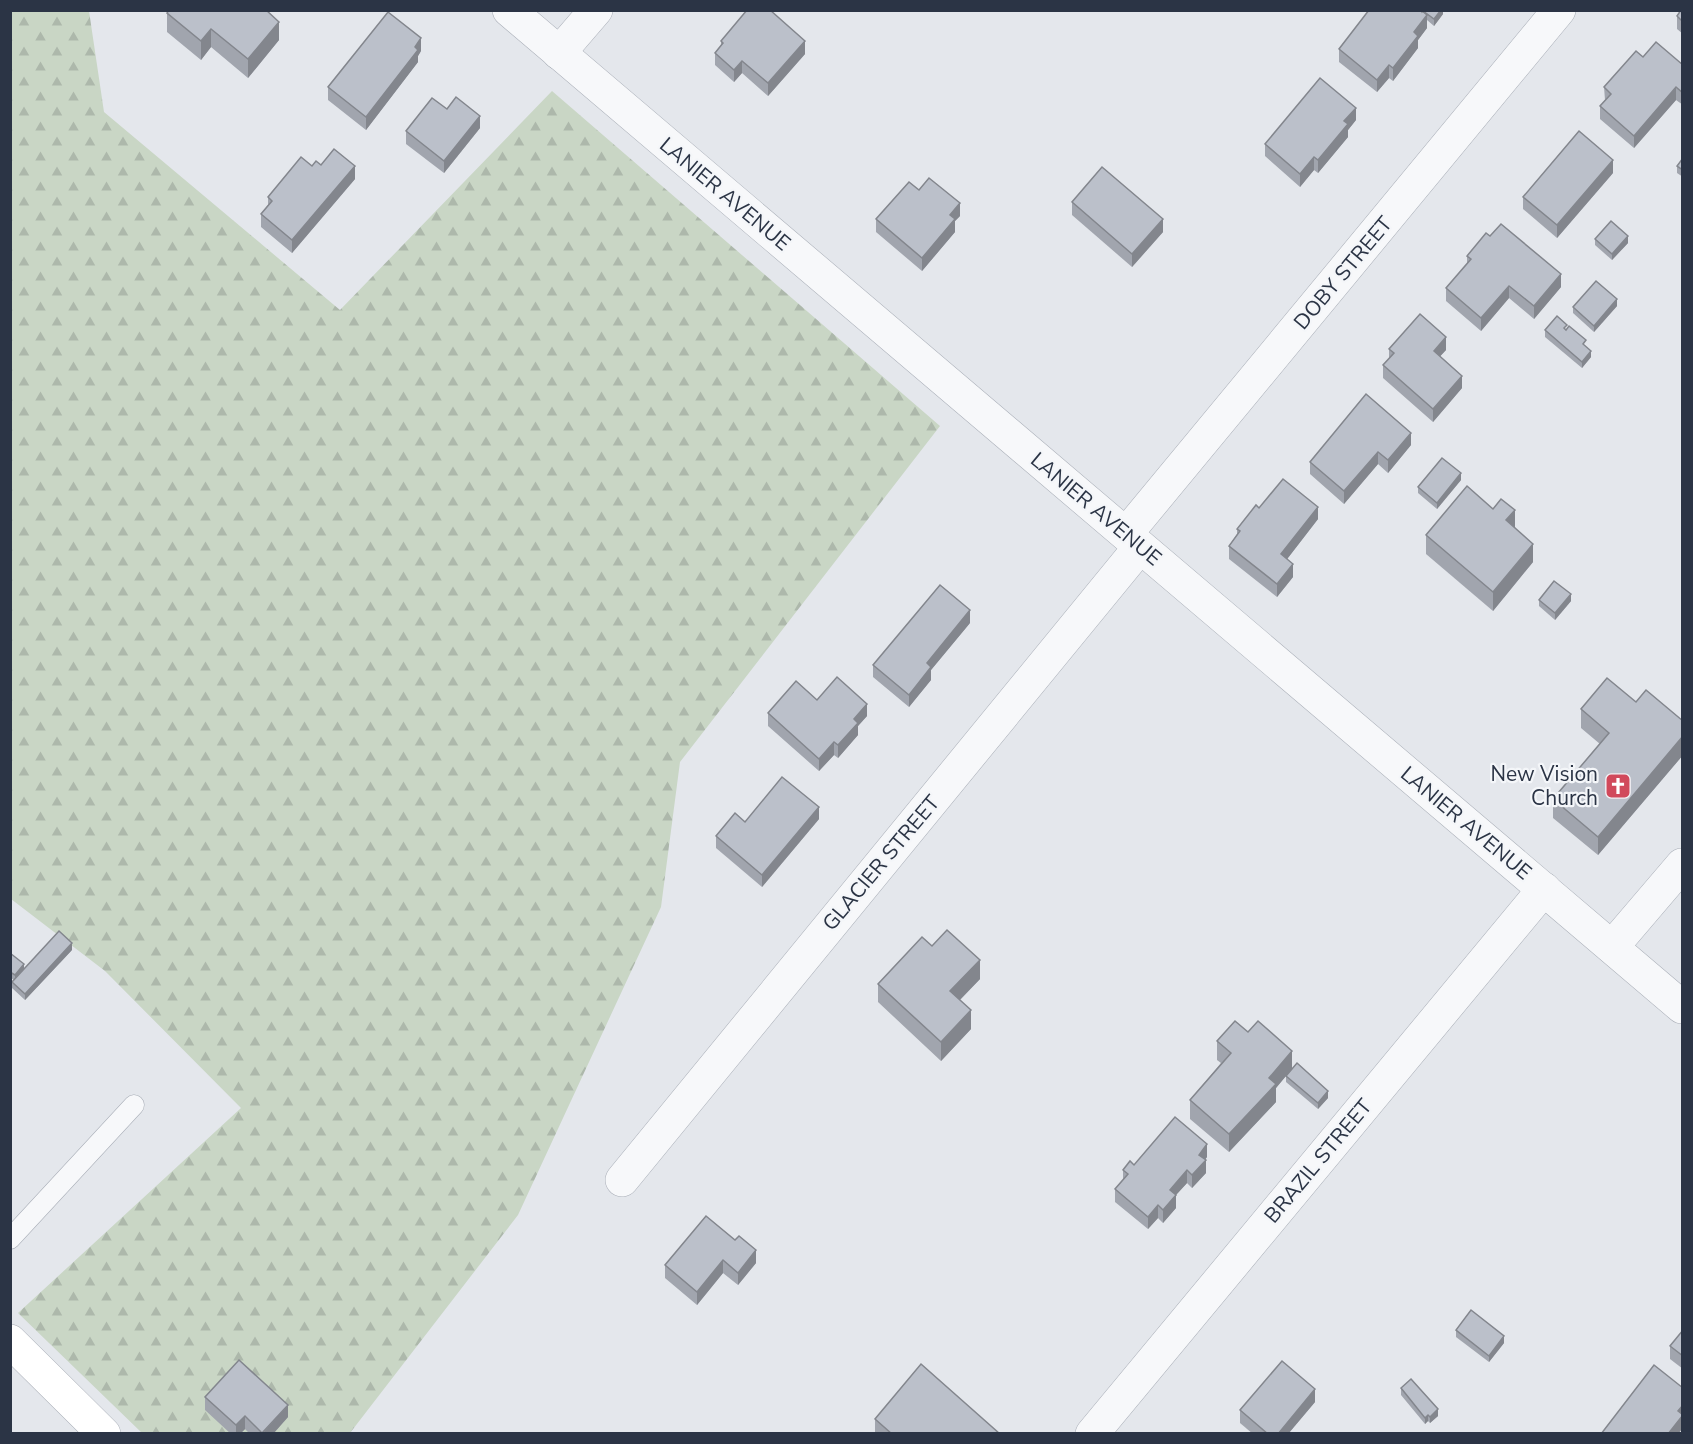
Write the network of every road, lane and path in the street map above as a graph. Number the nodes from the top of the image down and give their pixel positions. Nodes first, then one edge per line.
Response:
1 (509, 10) edge
2 (596, 10) edge
3 (1558, 10) edge
4 (559, 53) junction
5 (1133, 540) junction
6 (1683, 865) edge
7 (1544, 889) junction
8 (1612, 947) junction
9 (1683, 1007) edge
10 (134, 1104) dead end
11 (622, 1180) dead end
12 (10, 1239) edge
13 (10, 1341) edge
14 (104, 1434) edge
15 (1092, 1434) edge

1 - 4 street, LANIER AVENUE
2 - 4 street
3 - 5 street, DOBY STREET
4 - 5 street, LANIER AVENUE
5 - 7 street, LANIER AVENUE
5 - 11 street, GLACIER STREET
6 - 8 street
7 - 8 street, LANIER AVENUE
7 - 15 street, BRAZIL STREET
8 - 9 street, LANIER AVENUE
10 - 12 lane
13 - 14 main road

